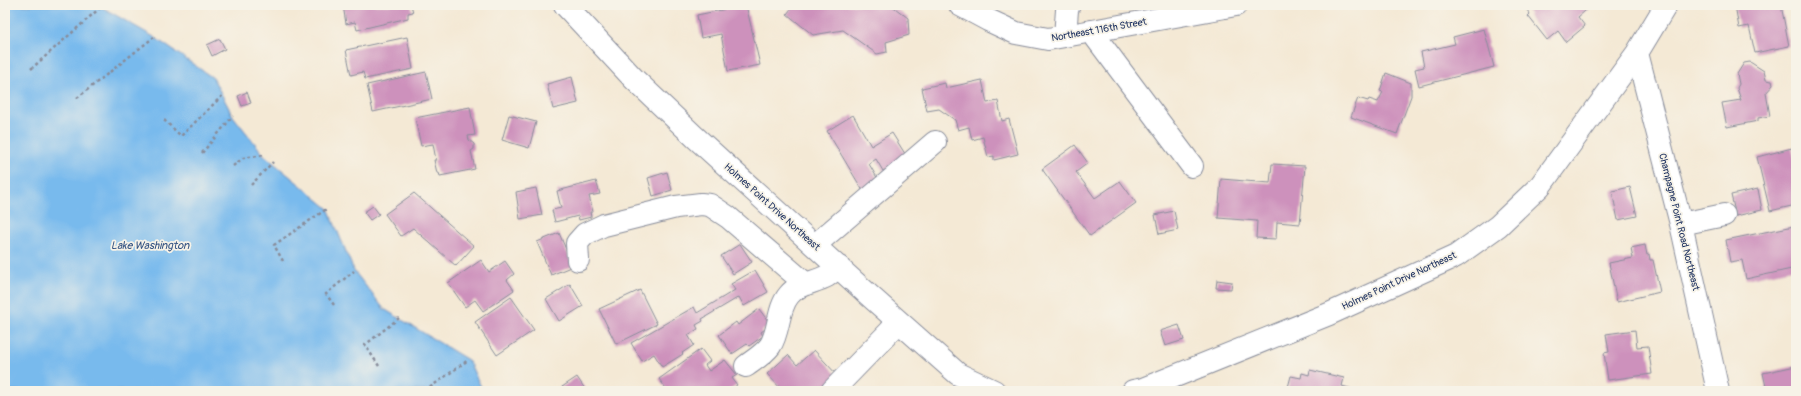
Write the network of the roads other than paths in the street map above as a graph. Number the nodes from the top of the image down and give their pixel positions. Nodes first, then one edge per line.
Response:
1 (565, 5) edge
2 (960, 5) edge
3 (1069, 5) edge
4 (1236, 5) edge
5 (1666, 5) edge
6 (1091, 31) junction
7 (1065, 36) junction
8 (1637, 53) junction
9 (935, 142) dead end
10 (1192, 166) dead end
11 (1724, 215) dead end
12 (1681, 224) junction
13 (815, 245) junction
14 (578, 260) dead end
15 (840, 267) junction
16 (806, 284) junction
17 (900, 322) junction
18 (746, 366) dead end
19 (969, 386) edge
20 (832, 391) edge
21 (994, 391) edge
22 (1134, 391) edge
23 (1718, 391) edge

1 - 13 street, Holmes Point Drive Northeast
2 - 7 street, Northeast 116th Street
3 - 7 street
4 - 6 street, Northeast 116th Street
5 - 8 street, Holmes Point Drive Northeast
6 - 7 street, Northeast 116th Street
6 - 10 street
8 - 12 street, Champagne Point Road Northeast
8 - 22 street, Holmes Point Drive Northeast
9 - 13 street
11 - 12 street
12 - 23 street, Champagne Point Road Northeast
13 - 15 street, Holmes Point Drive Northeast
14 - 16 street
15 - 16 street
15 - 17 street, Holmes Point Drive Northeast
16 - 18 street
17 - 19 street, Holmes Point Drive Northeast
17 - 20 street
19 - 21 street, Holmes Point Drive Northeast

